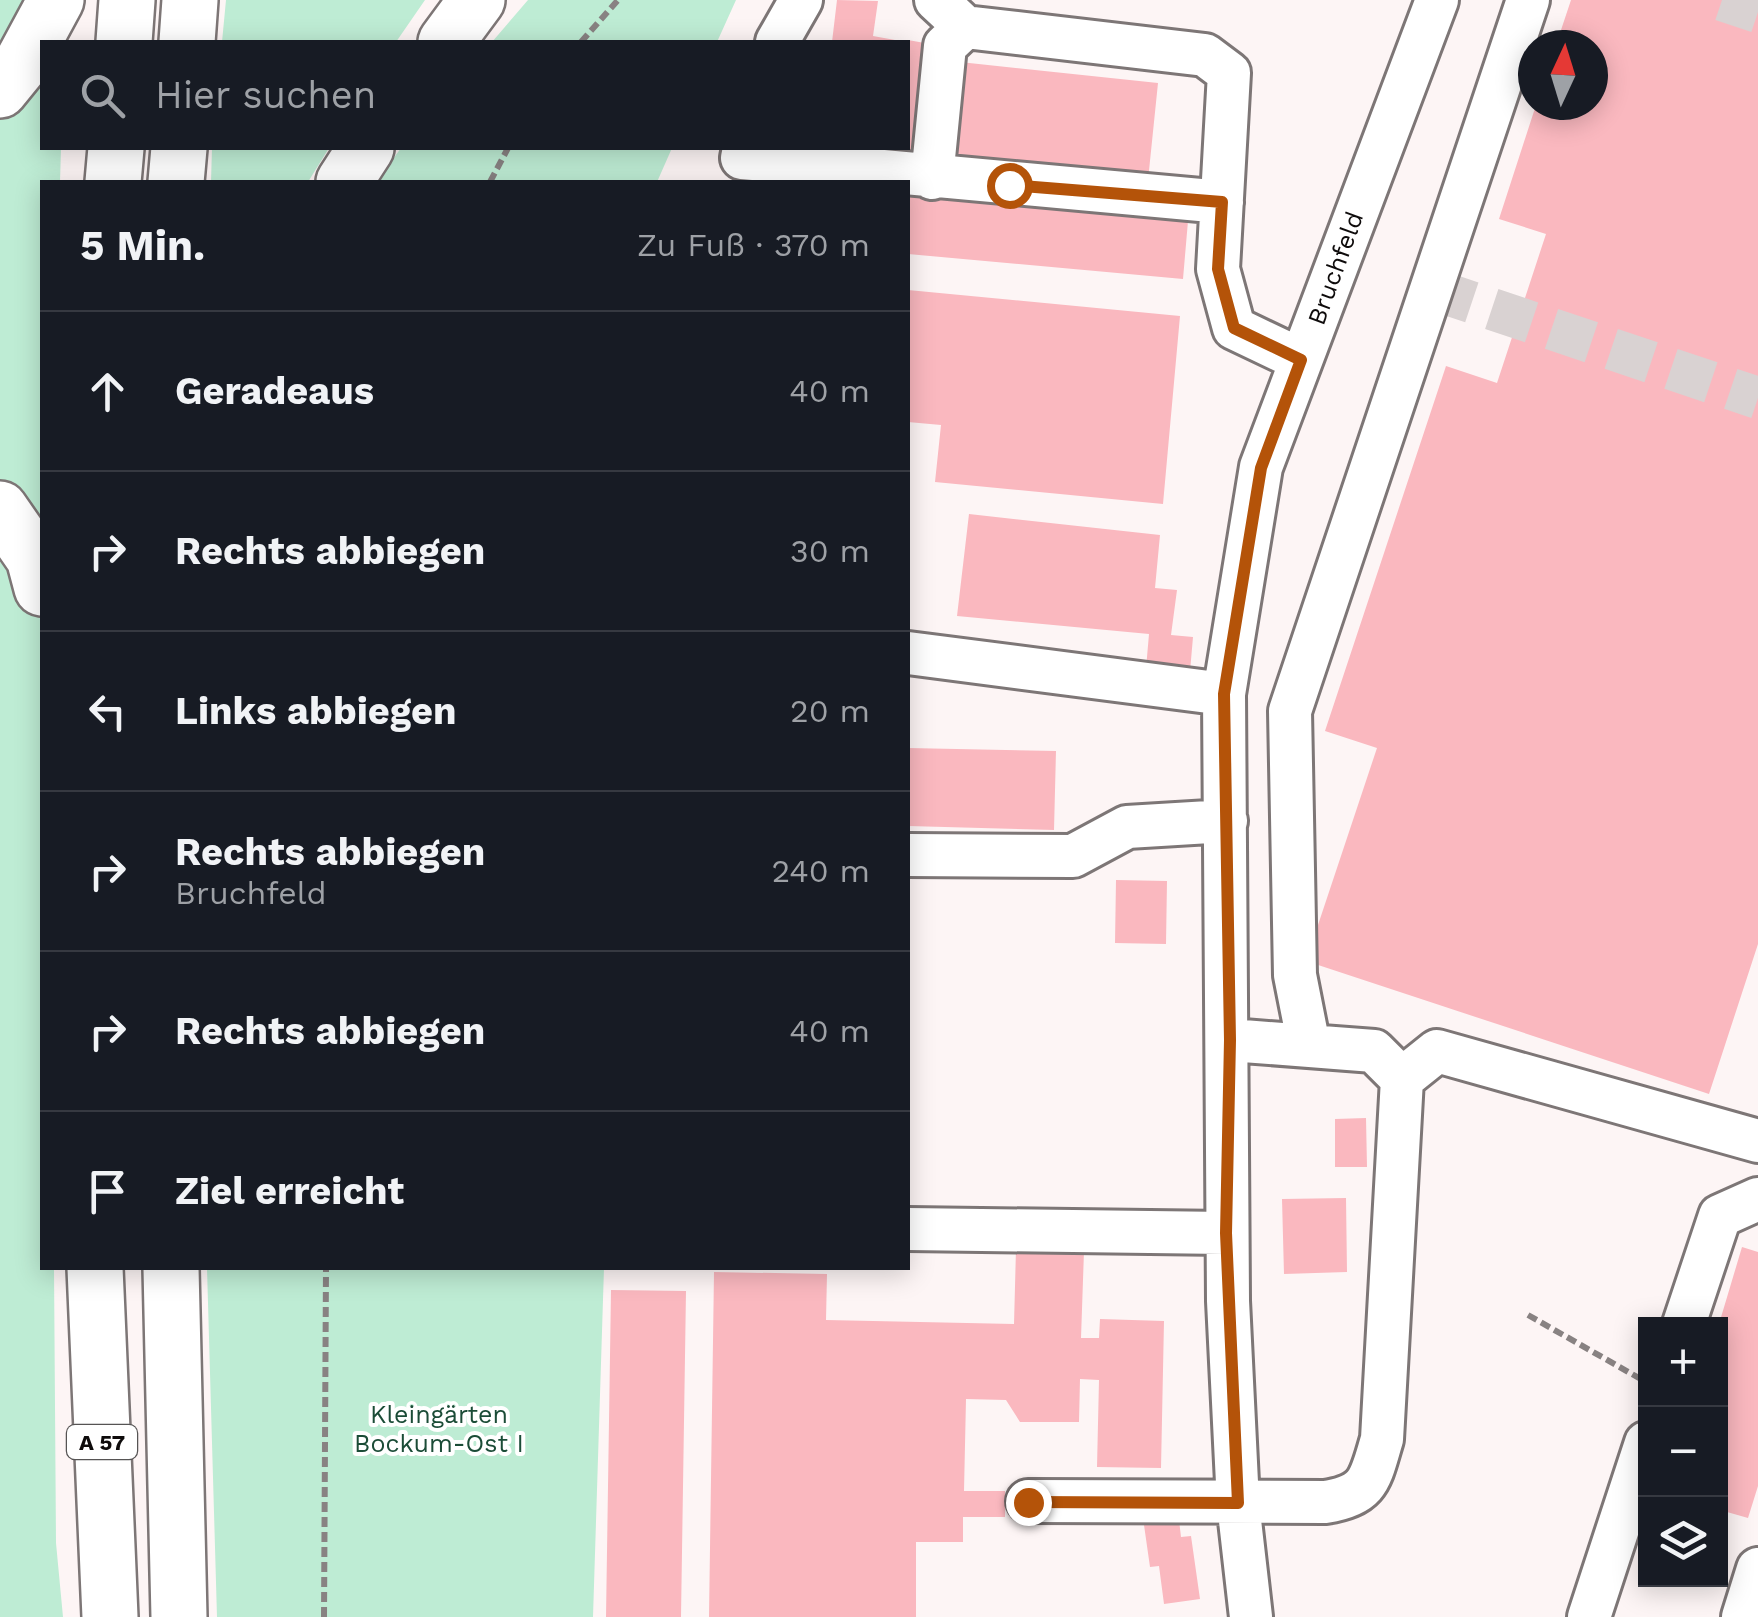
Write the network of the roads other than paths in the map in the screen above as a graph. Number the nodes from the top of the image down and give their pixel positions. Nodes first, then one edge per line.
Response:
1 (56, 0) edge
2 (127, 0) edge
3 (190, 0) edge
4 (802, 0) edge
5 (1437, 0) edge
6 (1528, 0) edge
7 (951, 13) edge
8 (124, 40) edge
9 (187, 40) edge
10 (777, 40) edge
11 (0, 90) edge
12 (116, 150) edge
13 (179, 150) edge
14 (365, 150) edge
15 (744, 150) edge
16 (932, 178) junction
17 (113, 180) edge
18 (176, 180) edge
19 (345, 180) edge
20 (1222, 202) junction
21 (1301, 360) junction
22 (0, 509) edge
23 (40, 580) edge
24 (910, 653) edge
25 (1224, 694) junction
26 (1226, 820) junction
27 (910, 854) edge
28 (1230, 1040) junction
29 (1309, 1046) junction
30 (1402, 1079) junction
31 (1758, 1141) edge
32 (1758, 1200) edge
33 (910, 1229) edge
34 (1226, 1233) junction
35 (95, 1270) edge
36 (171, 1270) edge
37 (1686, 1317) edge
38 (1638, 1467) edge
39 (1028, 1502) dead end
40 (1238, 1503) junction
41 (1758, 1570) edge
42 (110, 1617) edge
43 (179, 1617) edge
44 (1251, 1617) edge
45 (1589, 1617) edge
46 (1743, 1617) edge

1 - 11 highway
2 - 8 highway
3 - 9 highway
4 - 10 street
5 - 21 street, Bruchfeld
6 - 29 street
7 - 16 street
7 - 20 street
12 - 17 highway
13 - 18 highway
14 - 19 highway
15 - 16 street
16 - 20 street
20 - 21 street
21 - 25 street, Bruchfeld
22 - 23 highway
24 - 25 street
25 - 26 street, Bruchfeld
26 - 27 street
26 - 28 street, Bruchfeld
28 - 29 street
28 - 34 street, Bruchfeld
29 - 30 street
30 - 31 street
30 - 40 street
32 - 37 street
33 - 34 street
34 - 40 street, Bruchfeld
35 - 42 highway, A 57
36 - 43 highway, A 57
38 - 45 street
39 - 40 street
40 - 44 street, Bruchfeld
41 - 46 street

